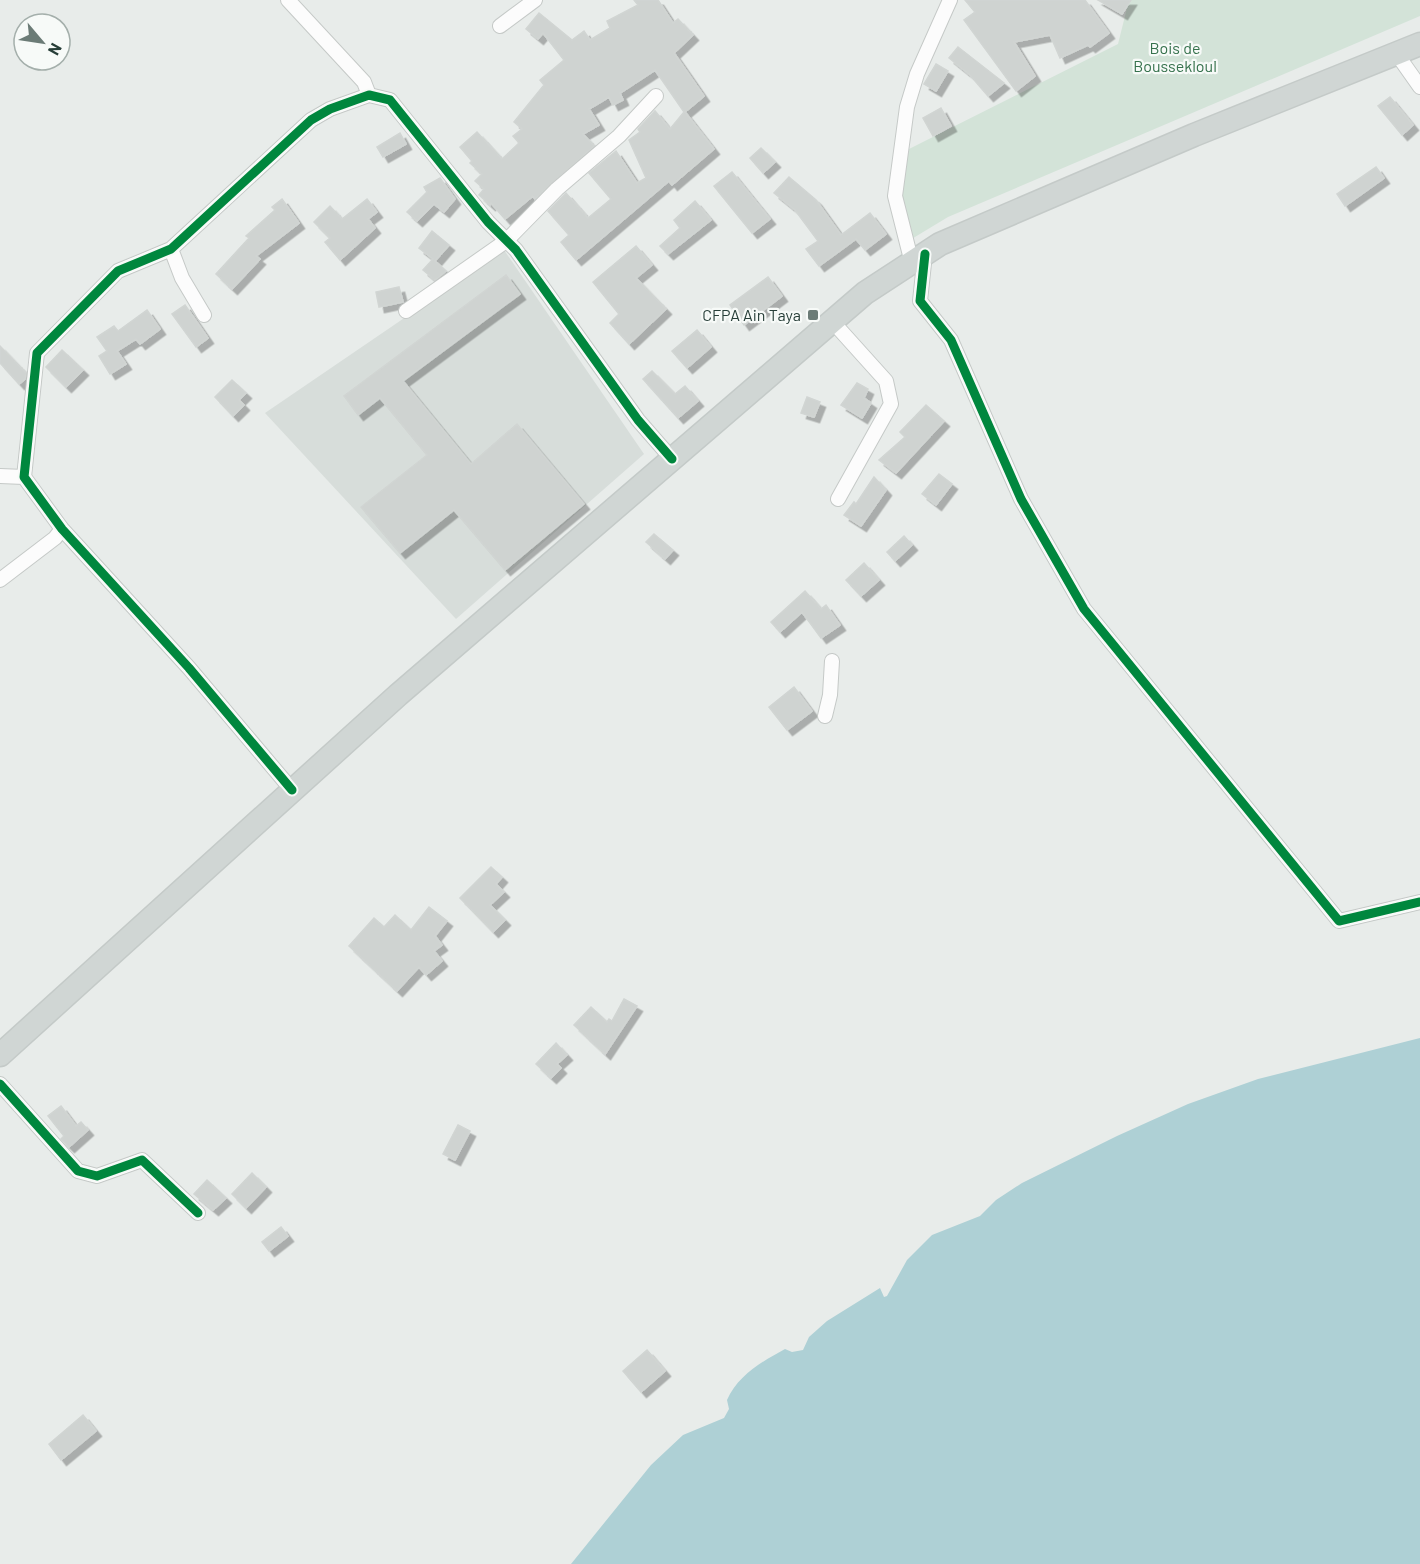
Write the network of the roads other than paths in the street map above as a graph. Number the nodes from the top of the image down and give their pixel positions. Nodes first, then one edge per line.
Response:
1 (288, 0) edge
2 (535, 0) edge
3 (950, 0) edge
4 (500, 26) dead end
5 (1420, 44) edge
6 (1396, 53) junction
7 (1420, 87) edge
8 (369, 95) junction
9 (656, 96) dead end
10 (506, 241) junction
11 (171, 249) junction
12 (918, 259) junction
13 (406, 311) dead end
14 (204, 315) dead end
15 (832, 321) junction
16 (672, 459) junction
17 (0, 476) edge
18 (24, 477) junction
19 (838, 499) dead end
20 (62, 529) junction
21 (0, 580) edge
22 (832, 660) dead end
23 (825, 716) dead end
24 (292, 790) junction
25 (1420, 902) edge
26 (0, 1055) edge
27 (0, 1084) edge
28 (198, 1213) dead end

1 - 8 street
2 - 4 street
3 - 12 street
5 - 6 main road
6 - 7 street
6 - 12 main road
8 - 10 street
8 - 11 street
9 - 10 street
10 - 13 street
10 - 16 street
11 - 14 street
11 - 18 street
12 - 15 main road
12 - 25 street
15 - 16 main road
15 - 19 street
16 - 24 main road
17 - 18 street
18 - 20 street
20 - 21 street
20 - 24 street
22 - 23 street
24 - 26 main road
27 - 28 street

